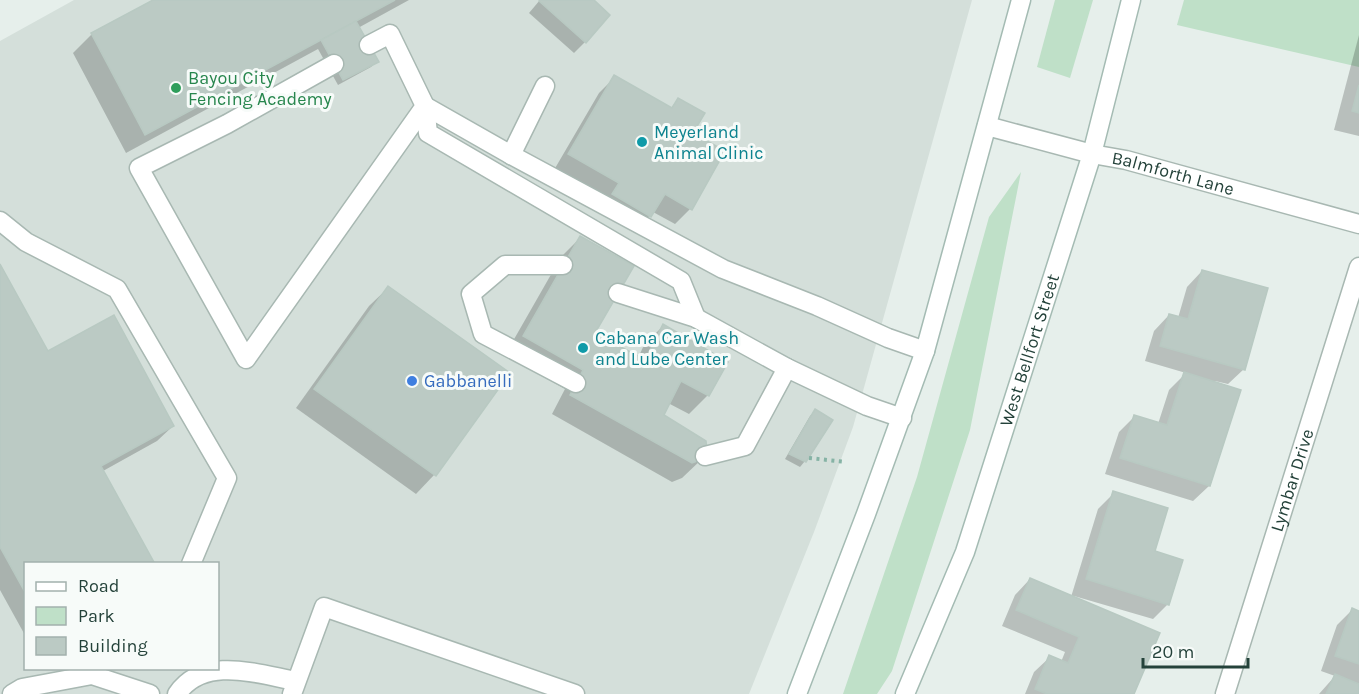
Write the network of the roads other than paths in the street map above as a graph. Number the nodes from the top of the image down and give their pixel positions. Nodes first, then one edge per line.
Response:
1 (1022, 0) edge
2 (1131, 0) edge
3 (369, 45) dead end
4 (334, 64) dead end
5 (545, 87) dead end
6 (425, 106) junction
7 (987, 126) junction
8 (1092, 154) junction
9 (511, 155) junction
10 (0, 221) edge
11 (1359, 224) edge
12 (563, 265) dead end
13 (1359, 267) edge
14 (618, 293) dead end
15 (696, 318) junction
16 (925, 351) junction
17 (787, 368) junction
18 (576, 383) dead end
19 (902, 418) junction
20 (705, 456) dead end
21 (192, 562) edge
22 (93, 672) edge
23 (294, 687) edge
24 (12, 694) edge
25 (150, 694) edge
26 (177, 694) edge
27 (575, 694) edge
28 (797, 694) edge
29 (905, 694) edge
30 (1225, 694) edge

1 - 7 main road
2 - 8 main road, West Bellfort Street
3 - 6 main road
4 - 6 main road
5 - 9 main road
6 - 9 main road
6 - 15 main road
7 - 8 main road, Balmforth Lane
7 - 16 main road
8 - 11 main road, Balmforth Lane
8 - 29 main road, West Bellfort Street
9 - 16 main road
10 - 21 main road
12 - 18 main road
13 - 30 main road, Lymbar Drive
14 - 15 main road
15 - 17 main road
16 - 19 main road
17 - 19 main road
17 - 20 main road
19 - 28 main road
22 - 24 main road
22 - 25 main road
23 - 26 main road
23 - 27 main road

